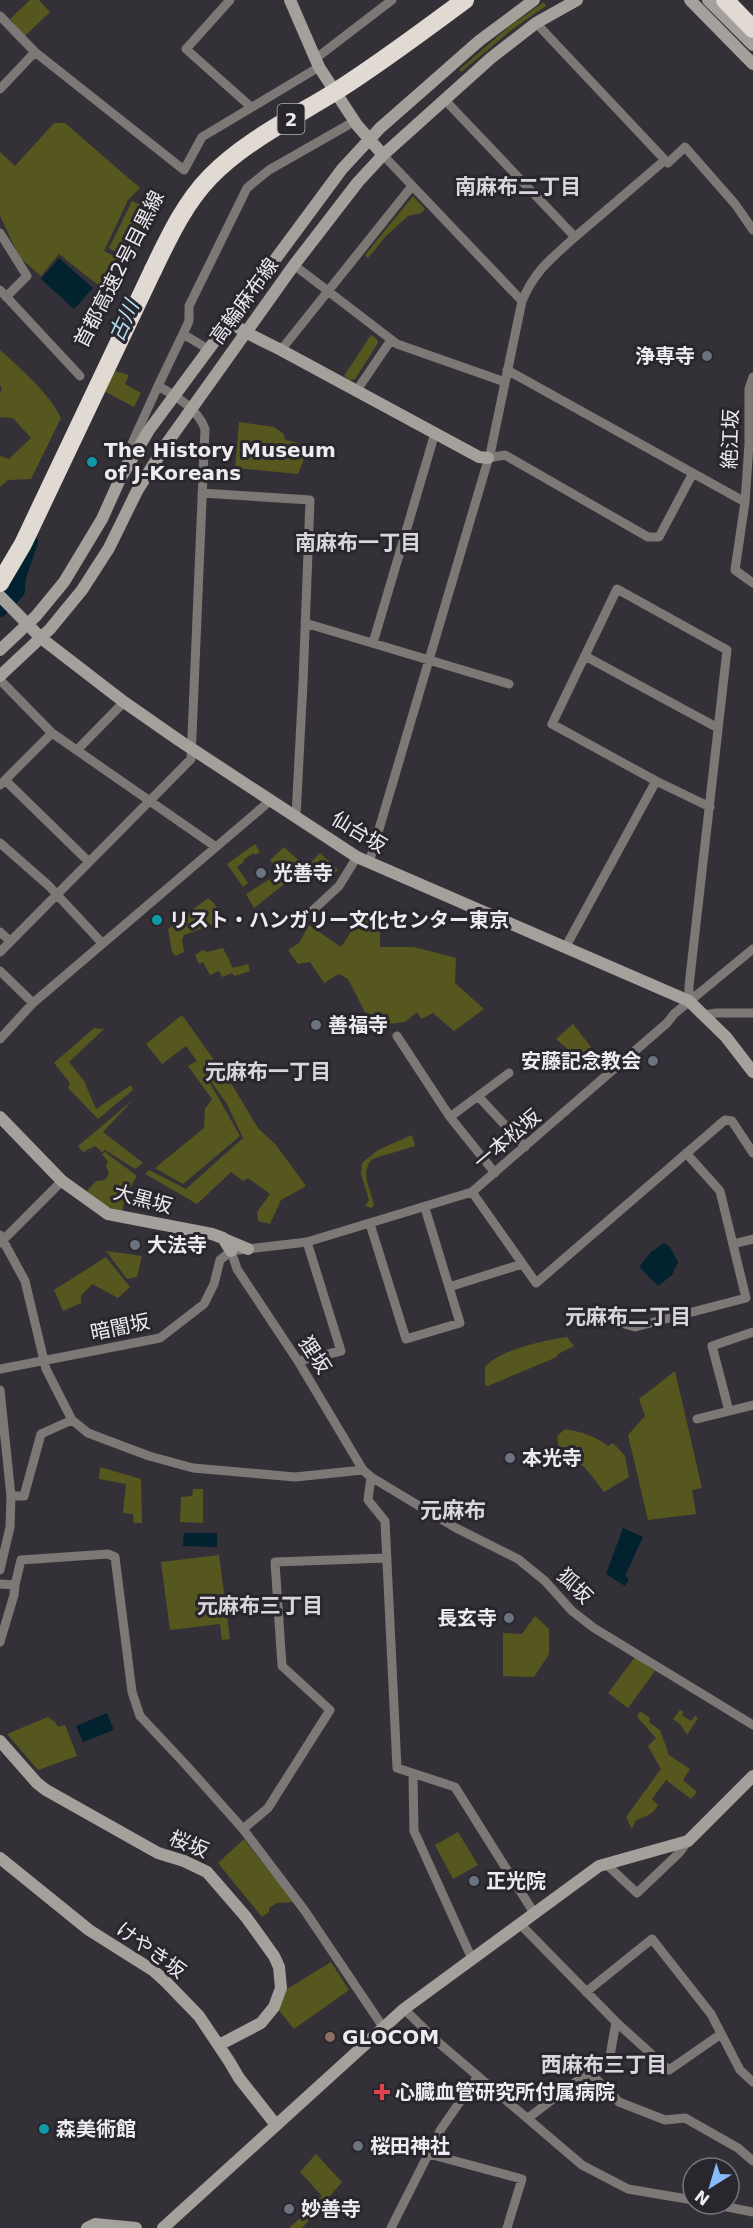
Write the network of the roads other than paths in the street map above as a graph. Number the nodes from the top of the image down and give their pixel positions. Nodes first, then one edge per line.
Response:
1 (230, 0) edge
2 (290, 0) edge
3 (392, 0) edge
4 (446, 0) edge
5 (465, 0) edge
6 (534, 0) edge
7 (690, 0) edge
8 (708, 0) edge
9 (725, 0) edge
10 (741, 0) edge
11 (569, 2) edge
12 (753, 13) edge
13 (0, 16) edge
14 (536, 23) junction
15 (753, 29) edge
16 (753, 45) edge
17 (35, 52) junction
18 (317, 63) junction
19 (753, 64) edge
20 (0, 89) edge
21 (444, 99) junction
22 (251, 107) junction
23 (355, 120) junction
24 (369, 138) junction
25 (383, 155) junction
26 (665, 160) junction
27 (412, 186) junction
28 (753, 230) edge
29 (0, 233) edge
30 (574, 237) junction
31 (294, 265) junction
32 (328, 291) junction
33 (3, 293) edge
34 (522, 301) junction
35 (229, 321) junction
36 (245, 332) junction
37 (183, 334) junction
38 (392, 340) junction
39 (208, 349) junction
40 (281, 350) junction
41 (507, 370) junction
42 (80, 376) dead end
43 (753, 377) edge
44 (505, 382) junction
45 (158, 386) junction
46 (357, 390) junction
47 (174, 395) junction
48 (190, 408) junction
49 (435, 433) junction
50 (488, 458) junction
51 (693, 473) junction
52 (120, 479) junction
53 (202, 493) junction
54 (745, 502) junction
55 (0, 564) edge
56 (0, 583) edge
57 (753, 584) edge
58 (3, 599) edge
59 (305, 623) junction
60 (27, 625) junction
61 (41, 638) junction
62 (373, 643) junction
63 (0, 650) edge
64 (585, 656) junction
65 (430, 660) junction
66 (0, 678) edge
67 (509, 684) dead end
68 (124, 702) junction
69 (718, 728) junction
70 (52, 733) junction
71 (192, 748) junction
72 (77, 750) junction
73 (656, 781) junction
74 (3, 782) edge
75 (271, 800) junction
76 (149, 801) junction
77 (710, 807) junction
78 (296, 816) junction
79 (0, 843) edge
80 (216, 847) junction
81 (8, 850) junction
82 (0, 858) edge
83 (363, 860) junction
84 (89, 862) junction
85 (57, 894) junction
86 (311, 912) dead end
87 (0, 932) edge
88 (10, 941) junction
89 (102, 943) junction
90 (565, 948) junction
91 (753, 949) edge
92 (0, 952) edge
93 (0, 970) edge
94 (689, 1001) junction
95 (33, 1003) junction
96 (753, 1013) edge
97 (705, 1015) junction
98 (397, 1036) dead end
99 (0, 1040) edge
100 (509, 1072) dead end
101 (753, 1072) edge
102 (478, 1096) junction
103 (0, 1117) edge
104 (450, 1117) junction
105 (525, 1147) junction
106 (753, 1153) edge
107 (686, 1154) junction
108 (495, 1173) junction
109 (62, 1181) junction
110 (472, 1192) junction
111 (425, 1208) junction
112 (370, 1224) junction
113 (223, 1238) junction
114 (1, 1239) edge
115 (753, 1239) edge
116 (307, 1242) junction
117 (733, 1244) junction
118 (248, 1249) junction
119 (231, 1251) junction
120 (522, 1264) junction
121 (449, 1287) junction
122 (618, 1317) dead end
123 (753, 1332) edge
124 (45, 1360) junction
125 (298, 1361) junction
126 (0, 1369) edge
127 (0, 1390) edge
128 (753, 1405) edge
129 (729, 1411) junction
130 (697, 1419) dead end
131 (72, 1420) junction
132 (363, 1470) junction
133 (371, 1478) junction
134 (7, 1488) edge
135 (387, 1558) junction
136 (0, 1570) edge
137 (0, 1584) edge
138 (15, 1586) junction
139 (0, 1642) edge
140 (753, 1725) edge
141 (0, 1741) edge
142 (413, 1774) junction
143 (753, 1776) edge
144 (243, 1829) junction
145 (688, 1841) junction
146 (0, 1858) edge
147 (606, 1864) junction
148 (534, 1913) junction
149 (520, 1924) junction
150 (472, 1959) junction
151 (586, 1992) junction
152 (404, 2009) junction
153 (616, 2022) junction
154 (383, 2027) junction
155 (722, 2034) junction
156 (219, 2045) junction
157 (589, 2072) junction
158 (478, 2076) junction
159 (753, 2082) edge
160 (528, 2118) junction
161 (276, 2125) junction
162 (429, 2154) junction
163 (752, 2158) edge
164 (681, 2198) edge
165 (87, 2228) edge
166 (136, 2228) edge
167 (162, 2228) edge
168 (391, 2228) edge
169 (507, 2228) edge

1 - 22 street
2 - 18 street
3 - 18 street
4 - 55 highway, 首都高速2号目黒線 / 2
5 - 56 highway, 首都高速2号目黒線 / 2, bridge
6 - 24 street, 高輪麻布線
7 - 19 street
8 - 16 street
9 - 15 highway
10 - 12 highway
11 - 14 street, 高輪麻布線
13 - 17 street
14 - 21 street, 高輪麻布線
14 - 26 street
17 - 20 street
17 - 22 street
18 - 22 street
18 - 23 street
21 - 25 street, 高輪麻布線
21 - 30 street
23 - 24 street
23 - 37 street
24 - 25 street
24 - 35 street, 高輪麻布線
25 - 27 street
25 - 31 street, 高輪麻布線
26 - 28 street
26 - 30 street
27 - 32 street
27 - 34 street
29 - 33 street
30 - 34 street
31 - 32 street
31 - 36 street, 高輪麻布線
32 - 38 street
32 - 40 street
33 - 42 street
34 - 41 street
35 - 36 street
35 - 39 street, 高輪麻布線
36 - 40 street
36 - 48 street, 高輪麻布線
37 - 39 street
37 - 45 street
38 - 44 street
38 - 46 street
39 - 47 street, 高輪麻布線
40 - 46 street
41 - 44 street
41 - 51 street
43 - 54 street, 絶江坂
44 - 50 street
45 - 47 street
45 - 52 street
46 - 49 street
47 - 48 street
47 - 52 street, 高輪麻布線
48 - 53 street
48 - 61 street, 高輪麻布線
49 - 50 street
49 - 62 street
50 - 51 street
50 - 65 street
51 - 54 street
52 - 60 street, 高輪麻布線
53 - 59 street
53 - 71 street
54 - 57 street, 絶江坂
58 - 60 street, 仙台坂
59 - 62 street
59 - 78 street
60 - 61 street, 仙台坂
60 - 63 street, 高輪麻布線
61 - 66 street, 高輪麻布線
61 - 68 street, 仙台坂
62 - 65 street
64 - 69 street
64 - 69 street
64 - 73 street
65 - 67 street
65 - 83 street
66 - 70 street
68 - 71 street, 仙台坂
68 - 72 street
69 - 77 street
70 - 72 street
70 - 74 street
71 - 75 street, 仙台坂
71 - 76 street
72 - 76 street
73 - 77 street
73 - 90 street
74 - 84 street
75 - 78 street, 仙台坂
75 - 80 street
76 - 80 street
76 - 84 street
77 - 94 street
78 - 83 street, 仙台坂
79 - 81 street
80 - 89 street
81 - 82 street
81 - 85 street
83 - 86 street
83 - 90 street, 仙台坂
84 - 85 street
85 - 88 street
85 - 89 street
87 - 88 street
88 - 92 street
89 - 95 street
90 - 94 street, 仙台坂
91 - 94 street, 一本松坂
93 - 95 street
94 - 97 street, 仙台坂
94 - 105 street, 一本松坂
95 - 99 street
96 - 97 street
97 - 101 street, 仙台坂
98 - 104 street
100 - 102 street
102 - 104 street
102 - 105 street
103 - 109 street, 大黒坂
104 - 108 street
105 - 108 street, 一本松坂
106 - 107 street
107 - 117 street
107 - 120 street
108 - 110 street, 一本松坂
109 - 113 street, 大黒坂
109 - 114 street
110 - 111 street, 一本松坂
110 - 120 street
111 - 112 street, 一本松坂
111 - 121 street
112 - 116 street, 一本松坂
112 - 121 street
113 - 118 street, 大黒坂
113 - 119 street
114 - 124 street
115 - 117 street
116 - 118 street, 一本松坂
116 - 125 street
117 - 122 street
118 - 119 street, 一本松坂
119 - 124 street, 暗闇坂
119 - 125 street, 狸坂
120 - 121 street
123 - 129 street
124 - 126 street, 暗闇坂
124 - 131 street
125 - 132 street, 狸坂
127 - 134 street
128 - 129 street
129 - 130 street
131 - 132 street
131 - 134 street
132 - 133 street, 狸坂
133 - 135 street
133 - 140 street, 狐坂
134 - 136 street
135 - 142 street
135 - 144 street
137 - 138 street
138 - 139 street
138 - 144 street
141 - 156 street, 桜坂
142 - 148 street
142 - 150 street
143 - 145 street
144 - 154 street
145 - 147 street
145 - 147 street
146 - 156 street, けやき坂
147 - 148 street
148 - 149 street
149 - 150 street
149 - 151 street
150 - 152 street
151 - 153 street
151 - 155 street
152 - 154 street
152 - 158 street
153 - 155 street
153 - 157 street
154 - 161 street
155 - 159 street
156 - 161 street, けやき坂
157 - 160 street
157 - 163 street
158 - 160 street
158 - 162 street
160 - 164 street
161 - 167 street
162 - 168 street
162 - 169 street
165 - 166 street

